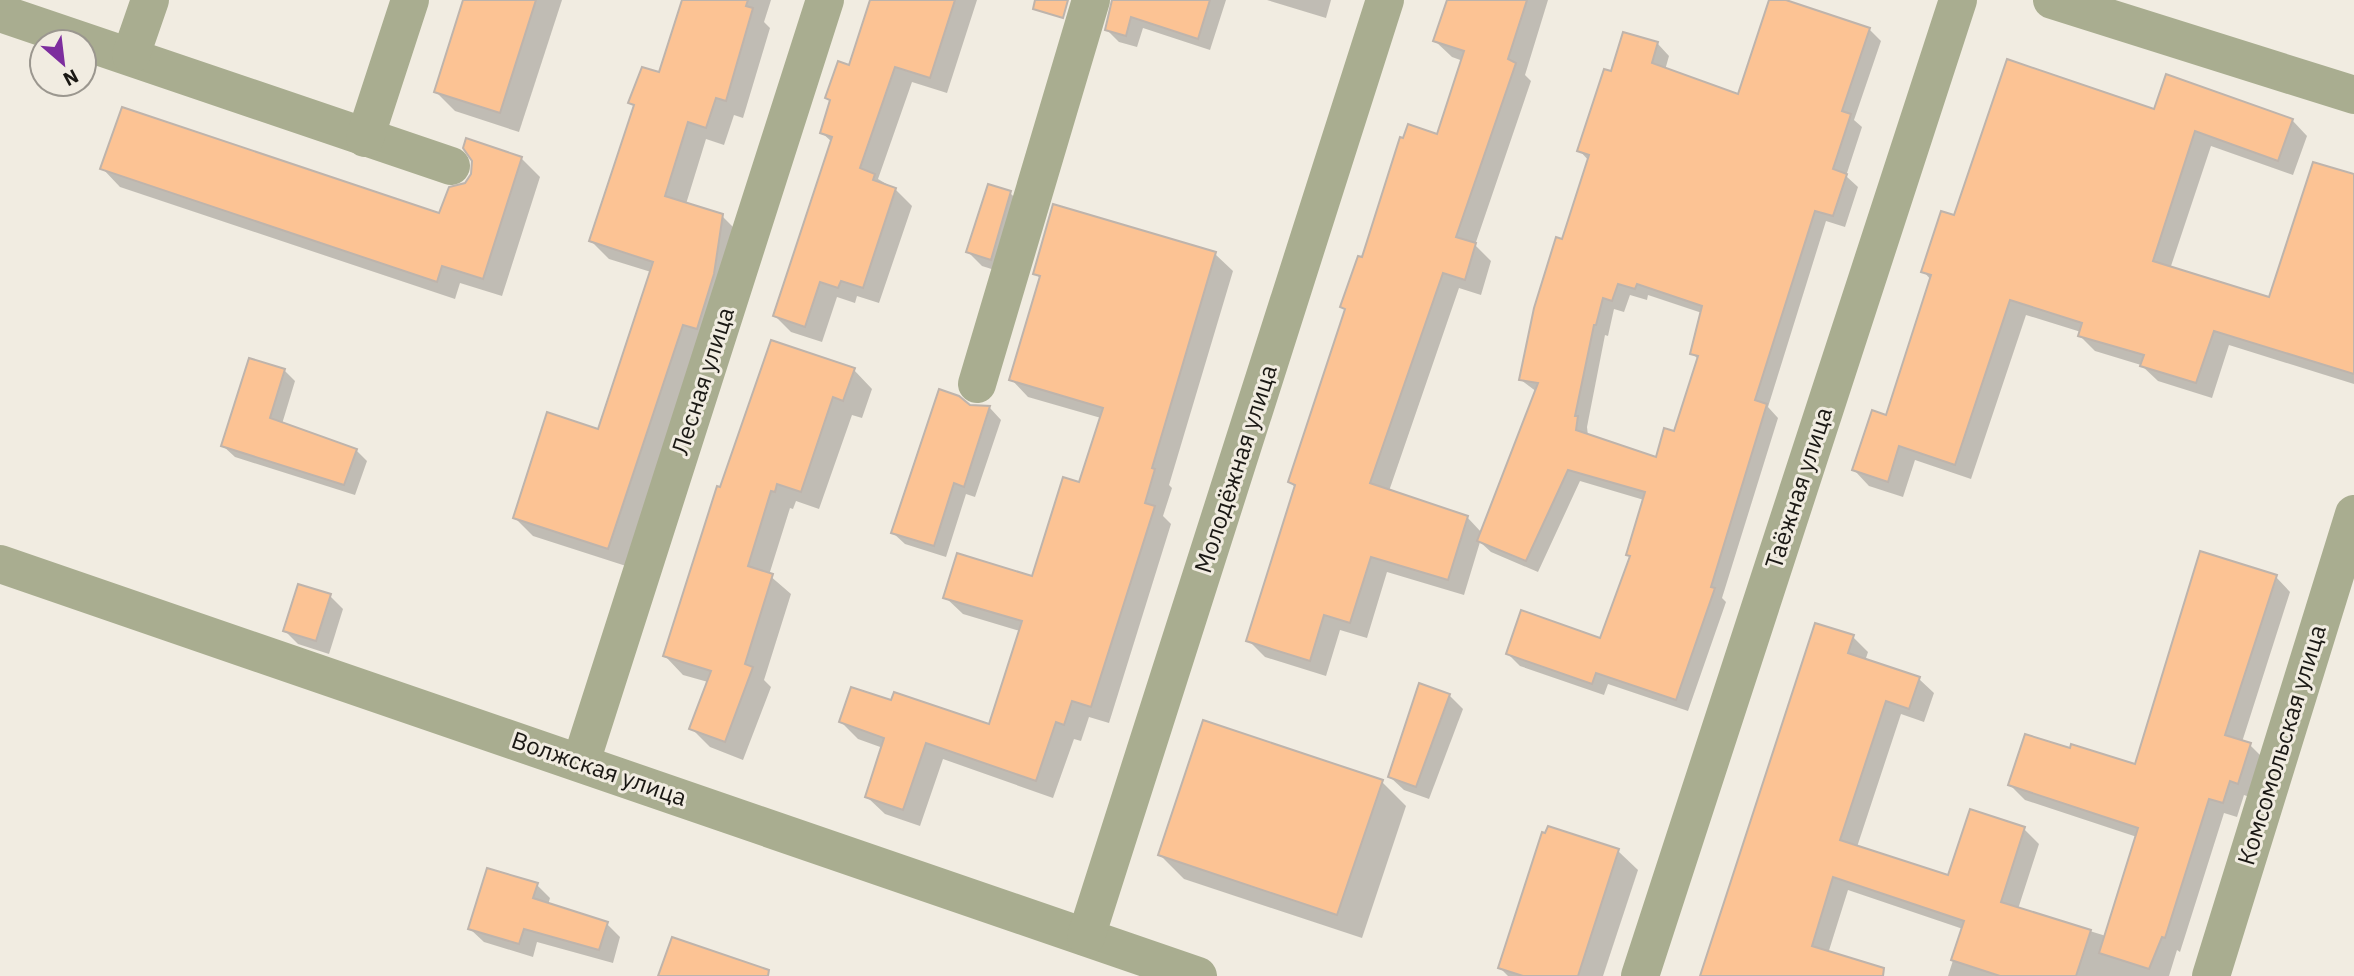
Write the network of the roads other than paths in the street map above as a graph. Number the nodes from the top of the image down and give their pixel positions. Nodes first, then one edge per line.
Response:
1 (150, 0) edge
2 (410, 0) edge
3 (825, 0) edge
4 (1091, 0) edge
5 (1385, 0) edge
6 (1958, 0) edge
7 (2052, 0) edge
8 (0, 13) edge
9 (131, 55) junction
10 (2354, 95) edge
11 (365, 138) junction
12 (451, 166) dead end
13 (977, 384) dead end
14 (2354, 514) edge
15 (0, 564) edge
16 (581, 762) junction
17 (1086, 937) junction
18 (1198, 976) edge
19 (1640, 976) edge
20 (2211, 976) edge

1 - 9 street
2 - 11 street
3 - 16 street, Лесная улица
4 - 13 street
5 - 17 street, Молодёжная улица
6 - 19 street, Таёжная улица
7 - 10 street
8 - 9 street
9 - 11 street
11 - 12 street
14 - 20 street, Комсомольская улица
15 - 16 street, Волжская улица
16 - 17 street, Волжская улица
17 - 18 street, Волжская улица

